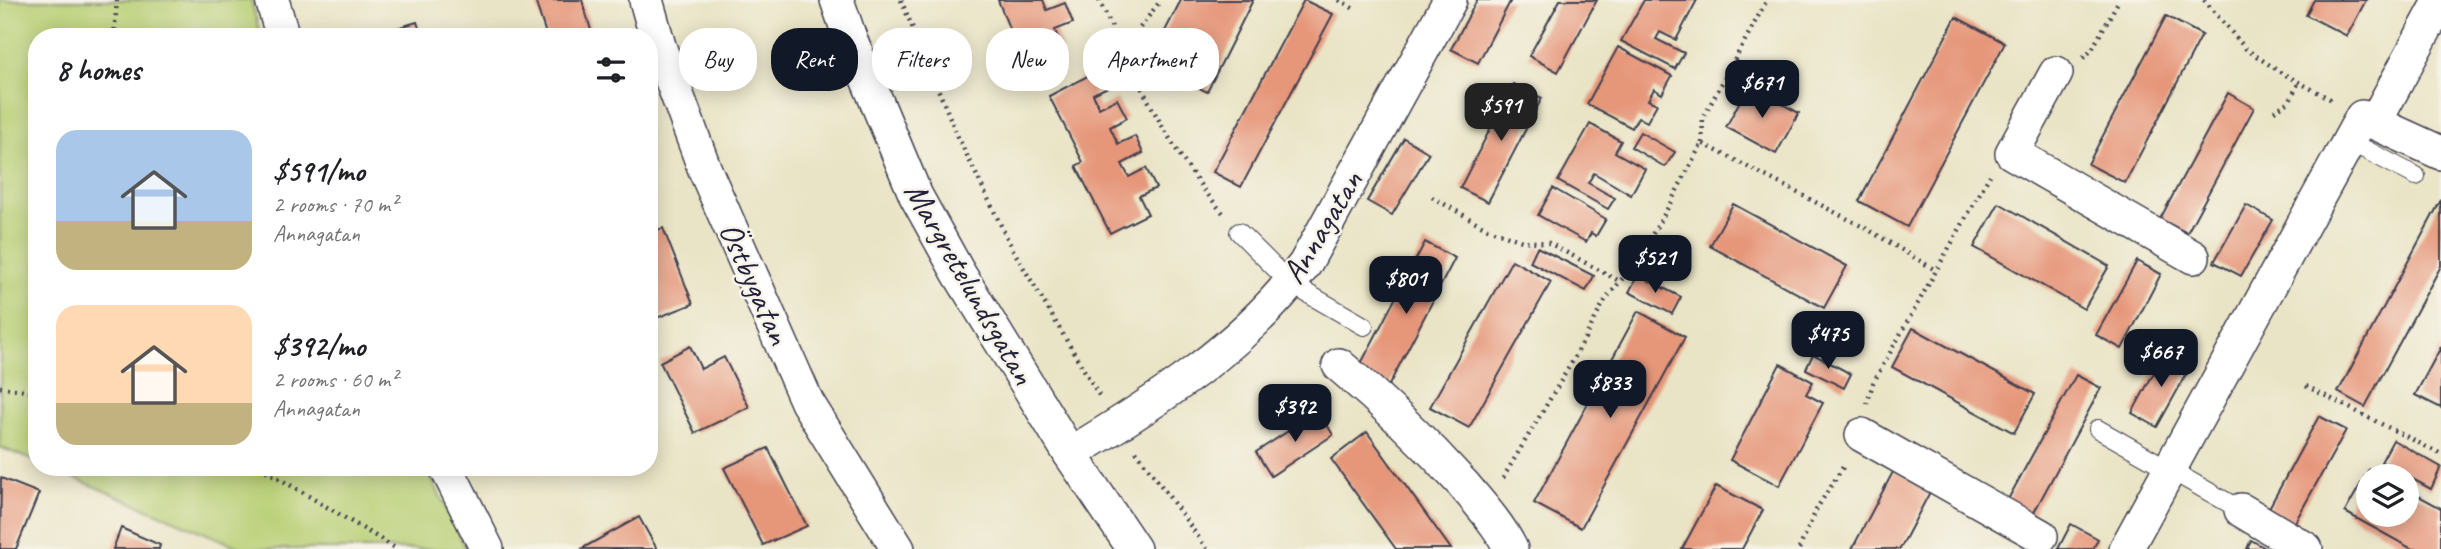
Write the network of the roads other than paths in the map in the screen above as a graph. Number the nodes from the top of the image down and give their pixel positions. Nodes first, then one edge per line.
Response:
1 (272, 0) edge
2 (646, 0) edge
3 (837, 0) edge
4 (1450, 0) edge
5 (2441, 0) edge
6 (280, 28) edge
7 (654, 28) edge
8 (658, 42) edge
9 (2056, 73) road end
10 (2361, 126) junction
11 (2441, 153) edge
12 (2416, 176) dead end
13 (1239, 232) road end
14 (2193, 257) dead end
15 (1291, 284) junction
16 (1364, 327) dead end
17 (1339, 365) dead end
18 (2098, 429) dead end
19 (1862, 435) road end
20 (1070, 454) junction
21 (2169, 470) junction
22 (450, 476) edge
23 (2241, 510) joint
24 (2041, 536) dead end
25 (487, 549) edge
26 (898, 549) edge
27 (1133, 549) edge
28 (1511, 549) edge
29 (2126, 549) edge
30 (2306, 549) edge

1 - 6 street
2 - 7 street, Östbygatan
3 - 20 street, Margretelundsgatan
4 - 15 street, Annagatan
5 - 10 street
8 - 26 street, Östbygatan
9 - 14 street
10 - 11 street
10 - 12 lane
10 - 21 street
13 - 15 lane
15 - 16 lane
15 - 20 street, Annagatan
17 - 28 street
18 - 21 lane
19 - 24 street
20 - 27 street, Margretelundsgatan
21 - 23 lane
21 - 29 street
22 - 25 street
23 - 30 street

